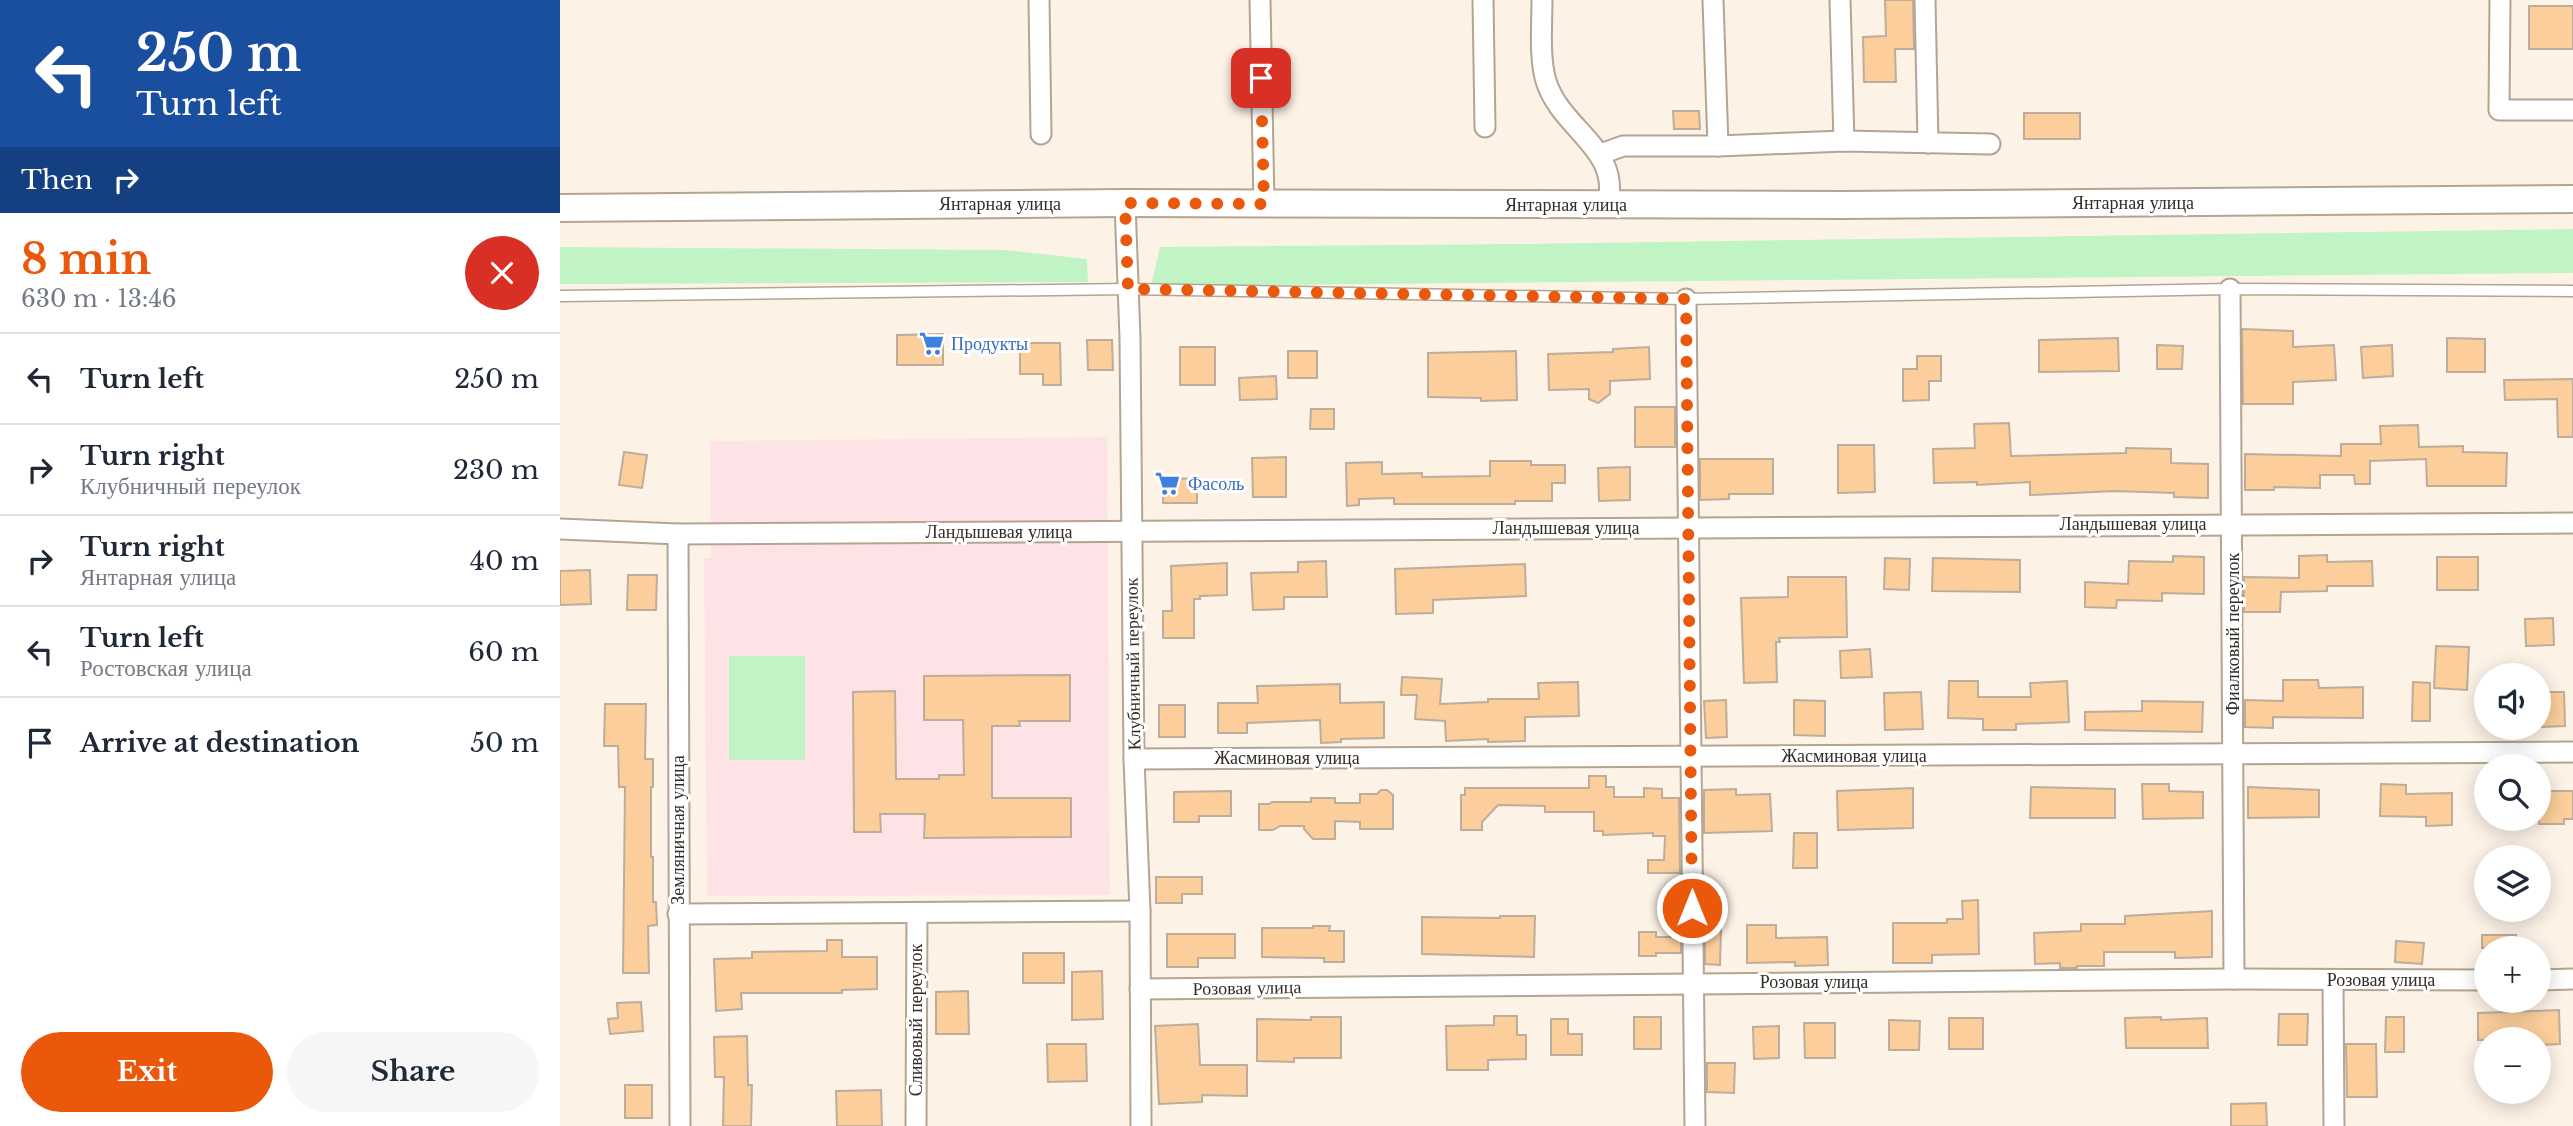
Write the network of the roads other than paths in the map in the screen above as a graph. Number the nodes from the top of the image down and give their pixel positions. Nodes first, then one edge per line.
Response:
1 (1040, 0) edge
2 (1260, 0) edge
3 (1483, 0) edge
4 (1542, 0) edge
5 (1713, 0) edge
6 (1840, 0) edge
7 (1925, 0) edge
8 (2500, 0) edge
9 (2573, 110) edge
10 (1485, 127) dead end
11 (1041, 134) dead end
12 (1844, 142) junction
13 (1928, 143) junction
14 (1990, 144) dead end
15 (1718, 146) junction
16 (1601, 154) junction
17 (2573, 200) edge
18 (1125, 203) junction
19 (1264, 204) junction
20 (1607, 206) junction
21 (560, 208) edge
22 (1128, 289) junction
23 (2230, 289) junction
24 (2573, 291) edge
25 (560, 296) edge
26 (1686, 299) junction
27 (2573, 523) edge
28 (2233, 524) junction
29 (1688, 527) junction
30 (560, 528) edge
31 (1130, 531) junction
32 (678, 534) junction
33 (2573, 752) edge
34 (2232, 754) junction
35 (1692, 757) junction
36 (1134, 759) junction
37 (1140, 911) junction
38 (678, 914) junction
39 (917, 914) junction
40 (2234, 979) junction
41 (2551, 979) edge
42 (2573, 979) edge
43 (2474, 980) edge
44 (2333, 981) junction
45 (1693, 983) junction
46 (1140, 989) junction
47 (680, 1126) edge
48 (916, 1126) edge
49 (1141, 1126) edge
50 (1695, 1126) edge
51 (2334, 1126) edge

1 - 11 street
2 - 19 street
3 - 10 street
4 - 16 street
5 - 15 street
6 - 12 street
7 - 13 street
8 - 9 street
12 - 13 street
12 - 15 street
13 - 14 street
15 - 16 street
16 - 20 street
17 - 20 street, Янтарная улица
18 - 19 street, Янтарная улица
18 - 21 street, Янтарная улица
18 - 22 street, Клубничный переулок
19 - 20 street, Янтарная улица
22 - 25 lane
22 - 26 lane
22 - 31 street, Клубничный переулок
23 - 24 lane
23 - 26 lane
23 - 28 street, Фиалковый переулок
26 - 29 street
27 - 28 street, Ландышевая улица
28 - 29 street, Ландышевая улица
28 - 34 street, Фиалковый переулок
29 - 31 street, Ландышевая улица
29 - 35 street
30 - 32 street, Ландышевая улица
31 - 32 street, Ландышевая улица
31 - 36 street, Клубничный переулок
32 - 38 street, Земляничная улица
33 - 34 street, Жасминовая улица
34 - 35 street, Жасминовая улица
34 - 40 street, Фиалковый переулок
35 - 36 street, Жасминовая улица
35 - 45 street
36 - 37 street, Клубничный переулок
37 - 39 street
37 - 46 street, Клубничный переулок
38 - 39 street
38 - 47 street, Земляничная улица
39 - 48 street, Сливовый переулок
40 - 44 street, Розовая улица
40 - 45 street, Розовая улица
41 - 42 street
43 - 44 street, Розовая улица
44 - 51 street
45 - 46 street, Розовая улица
45 - 50 street
46 - 49 street, Клубничный переулок

